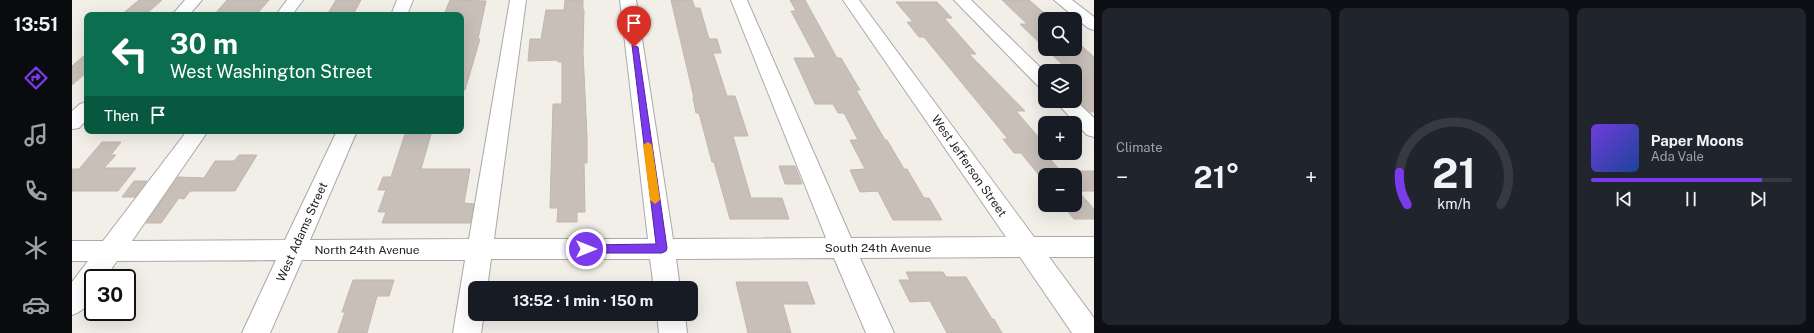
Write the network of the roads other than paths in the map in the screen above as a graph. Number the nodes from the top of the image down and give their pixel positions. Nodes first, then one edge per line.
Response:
1 (194, 0) edge
2 (295, 0) edge
3 (405, 0) edge
4 (518, 0) edge
5 (628, 0) edge
6 (739, 0) edge
7 (851, 0) edge
8 (962, 0) edge
9 (1062, 0) edge
10 (183, 12) edge
11 (286, 12) edge
12 (400, 12) edge
13 (1094, 25) edge
14 (1038, 75) edge
15 (1071, 108) edge
16 (84, 111) edge
17 (72, 123) edge
18 (1094, 130) edge
19 (196, 134) edge
20 (346, 134) edge
21 (1094, 247) edge
22 (662, 248) junction
23 (1027, 248) junction
24 (480, 249) junction
25 (843, 249) junction
26 (110, 250) junction
27 (294, 250) junction
28 (72, 251) edge
29 (666, 281) edge
30 (72, 303) edge
31 (672, 321) edge
32 (256, 333) edge
33 (467, 333) edge
34 (673, 333) edge
35 (880, 333) edge
36 (1088, 333) edge

1 - 10 street
2 - 11 street
3 - 12 street
4 - 24 street
5 - 22 street
6 - 25 street
7 - 23 street, West Jefferson Street
8 - 14 street
9 - 13 street
15 - 18 street
16 - 17 street
19 - 26 street
20 - 27 street, West Adams Street
21 - 23 street, South 24th Avenue
22 - 24 street, North 24th Avenue
22 - 25 street, South 24th Avenue
22 - 29 street
23 - 25 street, South 24th Avenue
23 - 36 street, West Jefferson Street
24 - 27 street, North 24th Avenue
24 - 33 street
25 - 35 street
26 - 27 street, North 24th Avenue
26 - 28 street, North 24th Avenue
26 - 30 street
27 - 32 street, West Adams Street
31 - 34 street

